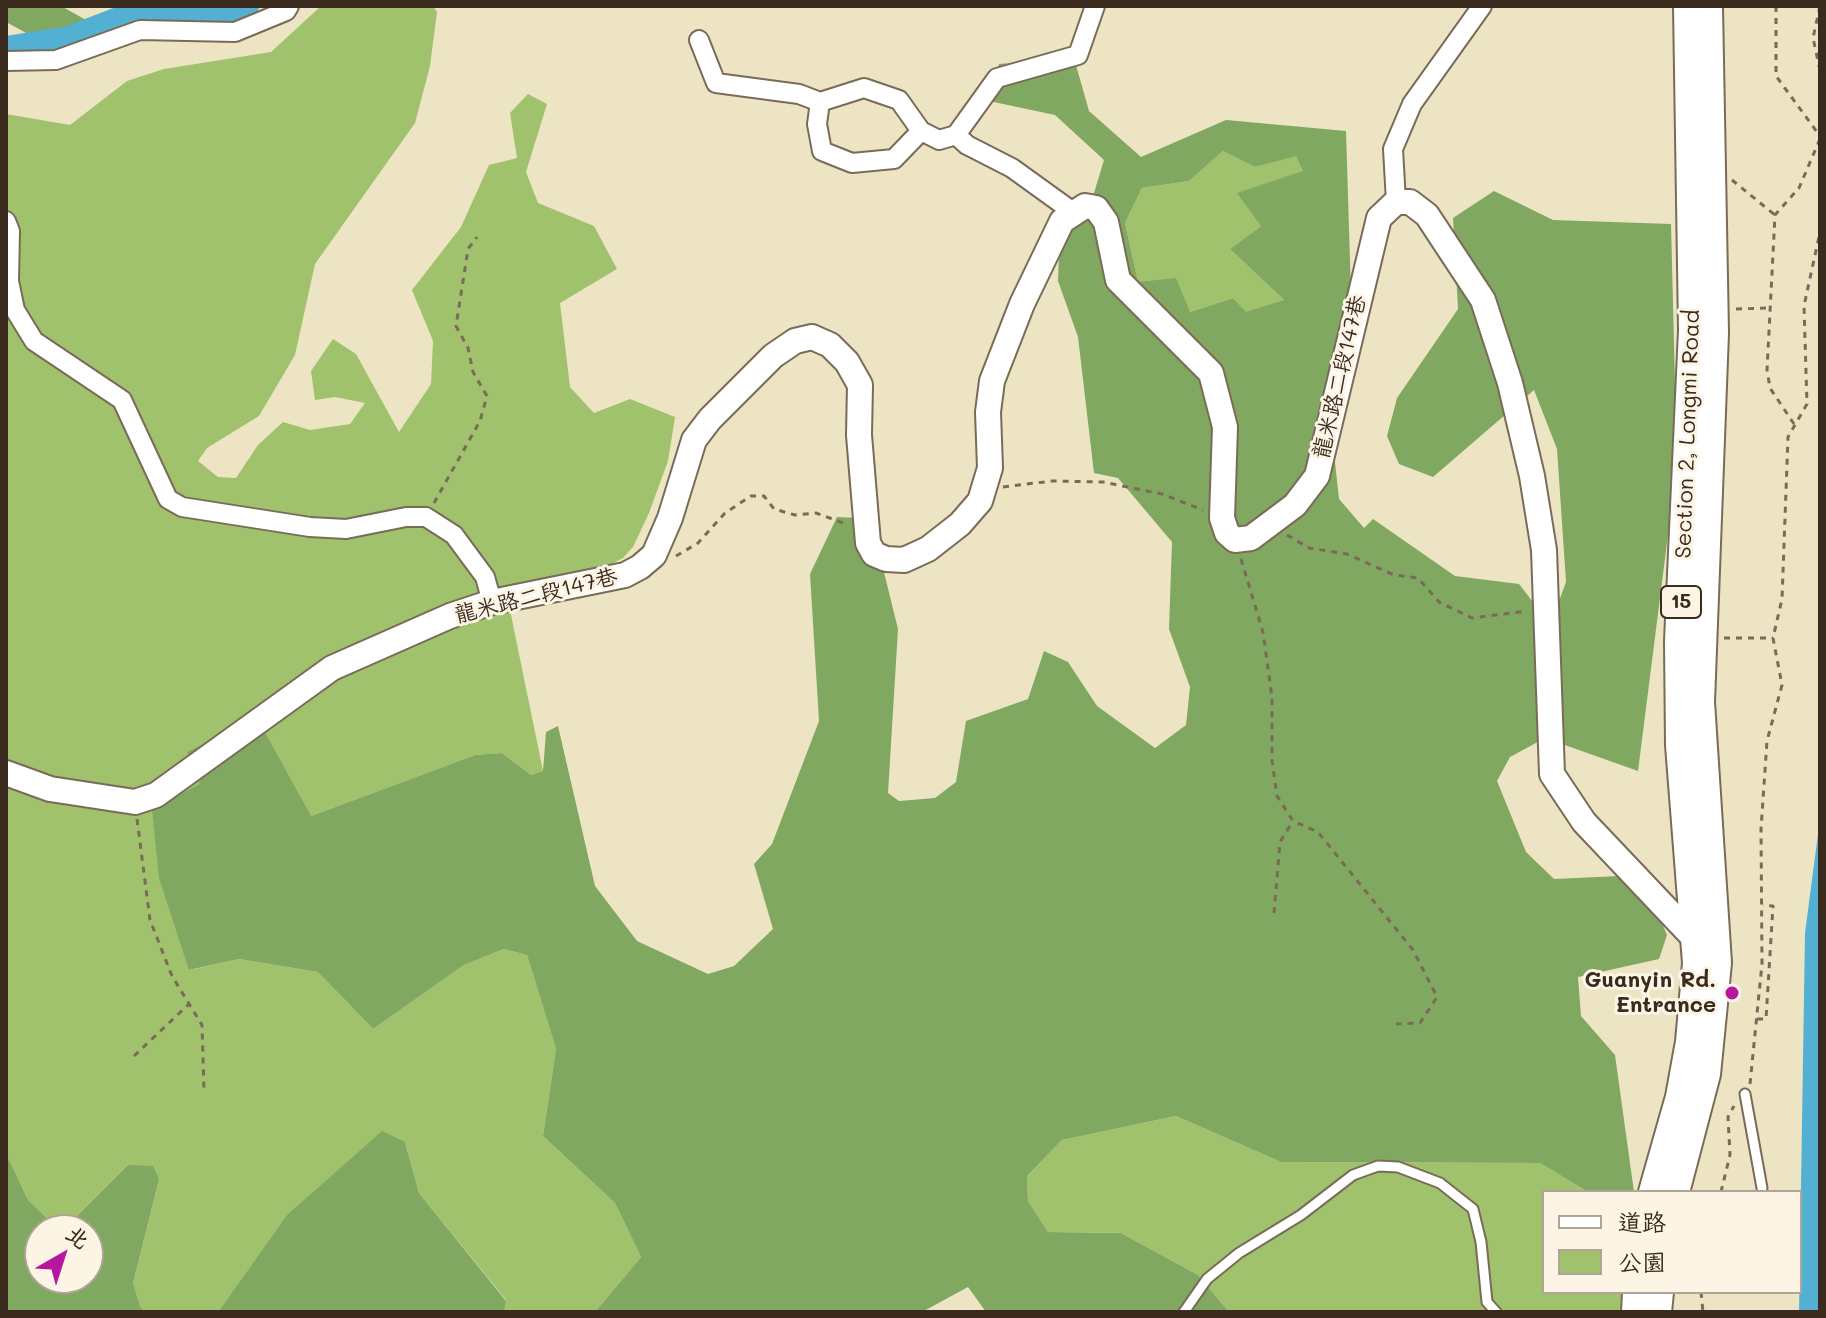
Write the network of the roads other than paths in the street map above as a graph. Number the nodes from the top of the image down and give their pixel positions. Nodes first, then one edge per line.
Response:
1 (289, 6) edge
2 (1095, 6) edge
3 (1482, 6) edge
4 (1688, 6) edge
5 (1708, 6) edge
6 (699, 40) dead end
7 (6, 61) edge
8 (820, 102) junction
9 (921, 131) junction
10 (956, 135) junction
11 (1396, 202) junction
12 (1073, 212) junction
13 (6, 221) edge
14 (492, 602) junction
15 (6, 773) edge
16 (1705, 938) junction
17 (1745, 1094) road end
18 (1762, 1188) dead end
19 (1654, 1190) edge
20 (1676, 1190) edge
21 (1184, 1312) edge
22 (1496, 1312) edge

1 - 7 street
2 - 10 street
3 - 11 street
4 - 16 main road, Section 2, Longmi Road / 15
5 - 16 main road, Section 2, Longmi Road / 15
6 - 8 street
8 - 9 street
8 - 9 street
9 - 10 street
10 - 12 street
11 - 12 street, 龍米路二段147巷
11 - 16 street
12 - 14 street, 龍米路二段147巷
13 - 14 street
14 - 15 street, 龍米路二段147巷
16 - 19 main road, Section 2, Longmi Road / 15
16 - 20 main road, Section 2, Longmi Road / 15
17 - 18 lane
21 - 22 lane

